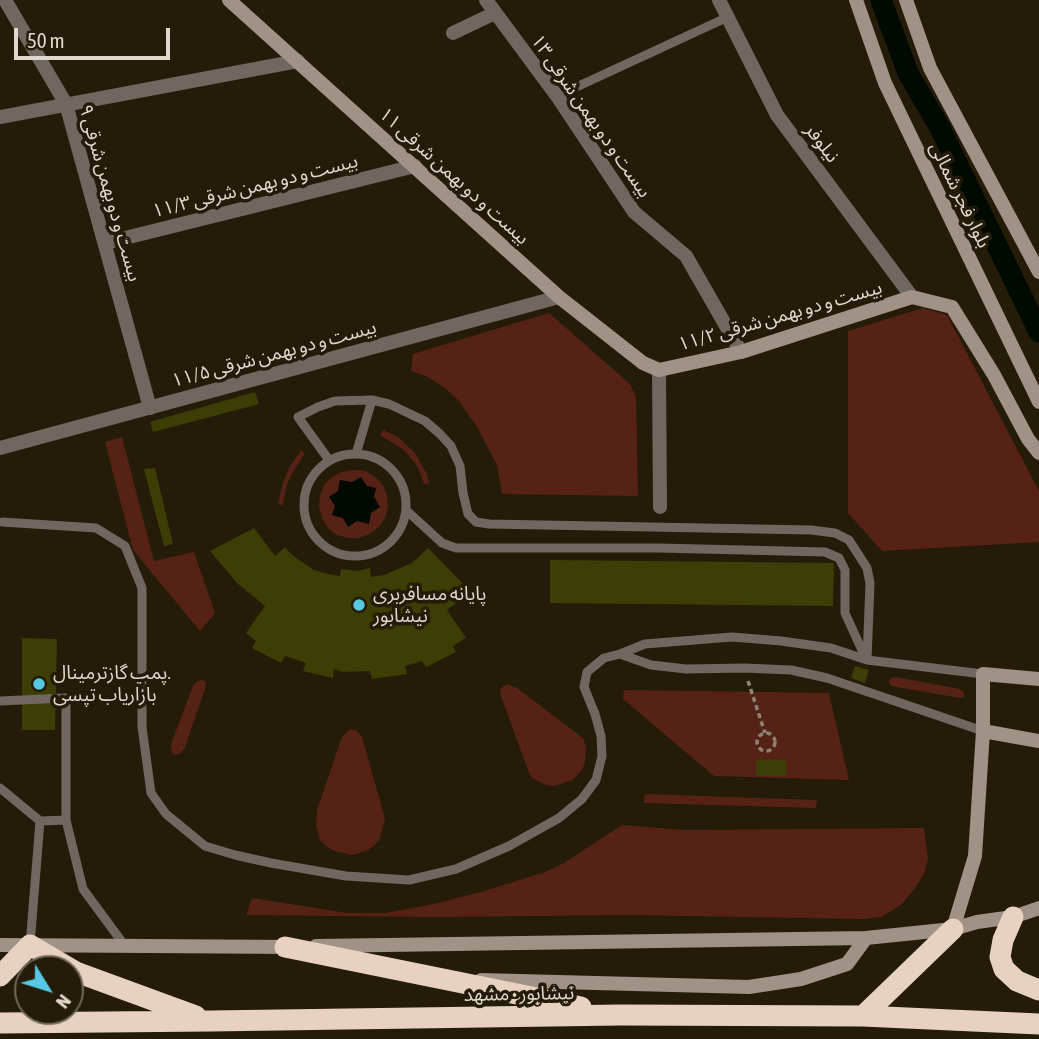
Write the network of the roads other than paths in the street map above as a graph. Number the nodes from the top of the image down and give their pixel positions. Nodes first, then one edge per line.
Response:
1 (5, 0) edge
2 (229, 0) edge
3 (486, 0) edge
4 (719, 0) edge
5 (856, 0) edge
6 (905, 0) edge
7 (495, 13) junction
8 (728, 17) junction
9 (453, 33) dead end
10 (298, 61) junction
11 (557, 96) junction
12 (66, 104) junction
13 (0, 117) edge
14 (415, 166) junction
15 (105, 243) junction
16 (1039, 272) edge
17 (559, 297) junction
18 (912, 297) junction
19 (741, 352) junction
20 (659, 370) junction
21 (372, 400) junction
22 (1039, 402) edge
23 (150, 408) junction
24 (0, 448) edge
25 (356, 453) junction
26 (1039, 453) edge
27 (329, 460) junction
28 (660, 507) dead end
29 (406, 510) junction
30 (2, 523) dead end
31 (620, 654) junction
32 (867, 660) junction
33 (983, 674) junction
34 (1039, 679) edge
35 (0, 701) edge
36 (983, 731) junction
37 (1039, 741) edge
38 (0, 788) edge
39 (66, 820) junction
40 (40, 821) junction
41 (1039, 908) edge
42 (1013, 918) junction
43 (953, 929) junction
44 (866, 938) junction
45 (0, 945) edge
46 (30, 945) junction
47 (125, 946) junction
48 (285, 947) junction
49 (0, 976) edge
50 (450, 981) junction
51 (1039, 990) edge
52 (620, 1015) junction
53 (863, 1016) junction
54 (211, 1021) junction
55 (0, 1023) edge
56 (1039, 1024) edge

1 - 12 street, بیست و دو بهمن شرقی ۹
2 - 10 street, بیست و دو بهمن شرقی ۱۱
3 - 7 street, بیست و دو بهمن شرقی ۱۳
4 - 8 street, نیلوفر
5 - 22 street, بلوار فجر شمالی
6 - 16 street, بلوار فجر شمالی
7 - 9 street
7 - 11 street, بیست و دو بهمن شرقی ۱۳
8 - 11 lane
8 - 18 street, نیلوفر
10 - 12 street
10 - 14 street, بیست و دو بهمن شرقی ۱۱
11 - 19 street, بیست و دو بهمن شرقی ۱۳
12 - 13 street
12 - 15 street, بیست و دو بهمن شرقی ۹
14 - 15 street, بیست و دو بهمن شرقی ۱۱/۳
14 - 17 street, بیست و دو بهمن شرقی ۱۱
15 - 23 street, بیست و دو بهمن شرقی ۹
17 - 20 street, بیست و دو بهمن شرقی ۱۱
17 - 23 street, بیست و دو بهمن شرقی ۱۱/۵
18 - 19 street, بیست و دو بهمن شرقی ۱۱/۲
18 - 26 street
19 - 20 street, بیست و دو بهمن شرقی ۱۱/۲
20 - 28 street
21 - 25 lane
21 - 27 lane
21 - 32 lane
23 - 24 street, بیست و دو بهمن شرقی ۱۱/۵
25 - 27 lane
25 - 29 lane
27 - 29 lane
29 - 32 lane
30 - 31 lane
31 - 32 lane
31 - 36 lane
32 - 33 lane
33 - 34 street
33 - 36 street
35 - 39 lane
36 - 37 street
36 - 43 street
38 - 40 lane
39 - 40 lane
39 - 47 lane
40 - 46 lane
41 - 42 street
42 - 43 street
42 - 51 highway
43 - 44 street
43 - 53 highway
44 - 48 street
44 - 50 street
45 - 46 street
46 - 47 street
46 - 49 highway
46 - 54 highway
47 - 48 street
48 - 50 highway
50 - 52 highway
52 - 53 highway, نیشابور - مشهد
52 - 54 highway, نیشابور - مشهد
53 - 56 highway, نیشابور - مشهد
54 - 55 highway, نیشابور - مشهد

